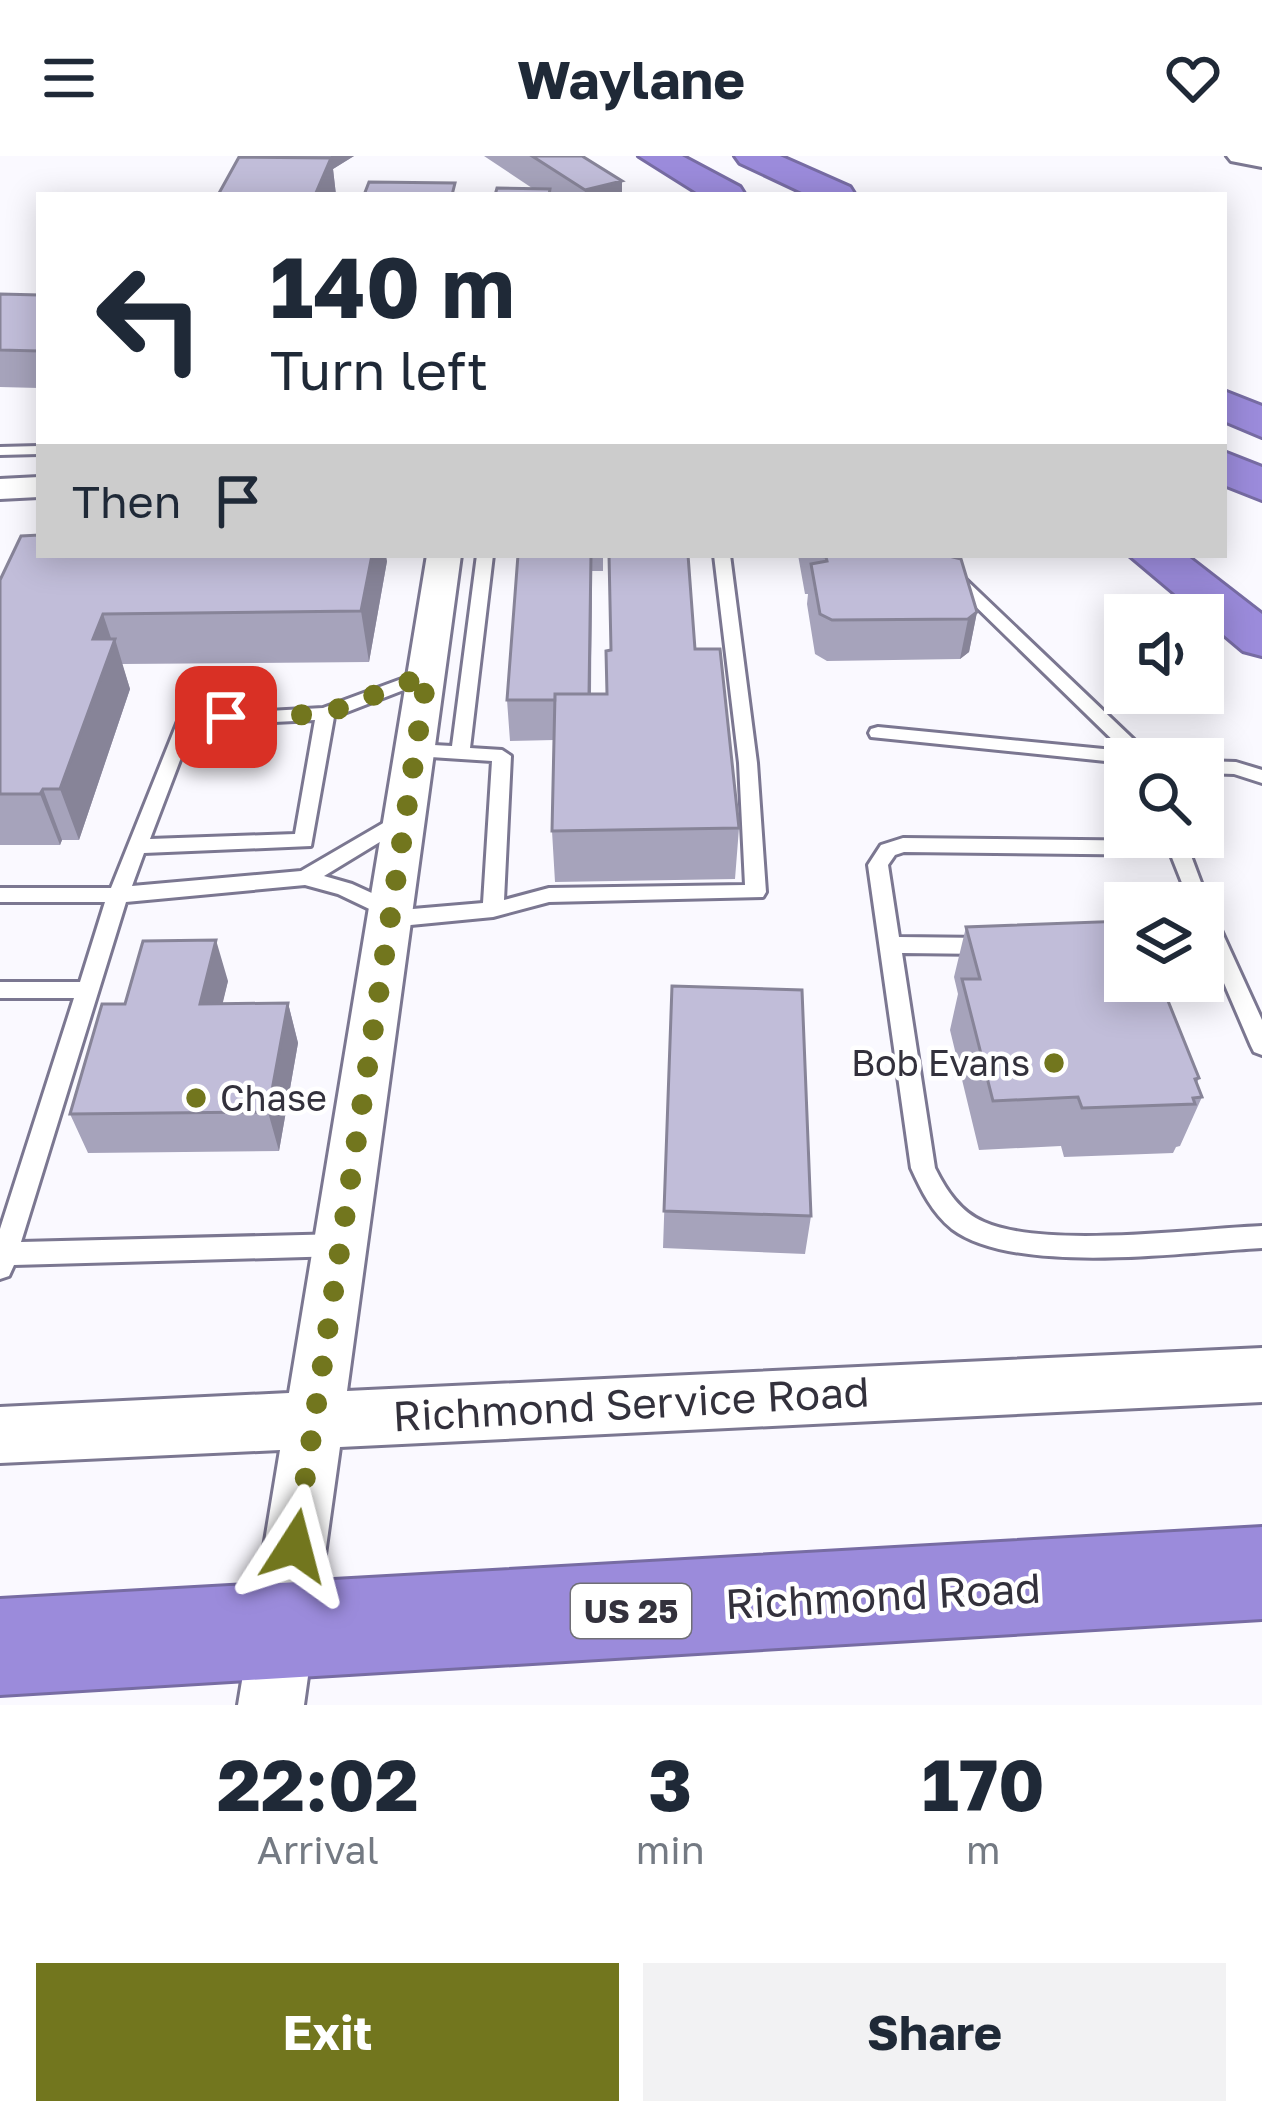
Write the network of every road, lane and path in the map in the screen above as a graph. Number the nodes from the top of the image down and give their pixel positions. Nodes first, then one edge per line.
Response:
1 (636, 156) edge
2 (656, 156) edge
3 (740, 156) edge
4 (752, 156) edge
5 (1239, 156) edge
6 (1262, 160) edge
7 (690, 192) edge
8 (722, 192) edge
9 (811, 192) edge
10 (830, 192) edge
11 (1227, 406) edge
12 (1262, 423) edge
13 (36, 450) edge
14 (0, 451) edge
15 (1227, 468) edge
16 (36, 487) edge
17 (1262, 487) edge
18 (0, 490) edge
19 (445, 558) edge
20 (484, 558) edge
21 (722, 558) edge
22 (934, 558) edge
23 (1158, 558) edge
24 (1262, 640) edge
25 (427, 675) junction
26 (325, 714) junction
27 (878, 733) dead end
28 (1122, 738) edge
29 (438, 752) junction
30 (1104, 755) edge
31 (1224, 768) edge
32 (1262, 777) edge
33 (405, 818) junction
34 (1104, 843) edge
35 (136, 846) junction
36 (305, 878) junction
37 (0, 895) edge
38 (118, 895) junction
39 (493, 910) junction
40 (390, 914) junction
41 (890, 944) junction
42 (1007, 946) edge
43 (1224, 974) edge
44 (86, 989) junction
45 (1, 993) edge
46 (1262, 1046) edge
47 (1262, 1237) edge
48 (341, 1245) junction
49 (2, 1259) edge
50 (1262, 1375) edge
51 (315, 1418) junction
52 (0, 1435) edge
53 (1262, 1573) edge
54 (0, 1647) edge
55 (277, 1668) edge

1 - 7 highway
2 - 8 highway
3 - 9 highway
4 - 10 highway
5 - 6 street
11 - 12 highway
13 - 14 lane
15 - 17 highway
16 - 18 street
19 - 25 street
20 - 29 lane
21 - 39 lane
22 - 28 lane
23 - 24 highway
25 - 26 lane
25 - 29 street
26 - 35 lane
26 - 35 lane
27 - 30 lane
29 - 33 street
29 - 39 lane
31 - 32 lane
33 - 36 lane
33 - 40 street
34 - 41 lane
35 - 38 lane
36 - 38 lane
36 - 40 lane
37 - 38 lane
38 - 44 lane
39 - 40 lane
40 - 48 street
41 - 42 lane
41 - 47 lane
43 - 46 lane
44 - 45 lane
44 - 49 lane
48 - 49 lane
48 - 51 street
50 - 51 street, Richmond Service Road
51 - 52 street, Richmond Service Road
51 - 55 street
53 - 55 highway, Richmond Road / US 25
54 - 55 highway, Richmond Road / US 25

